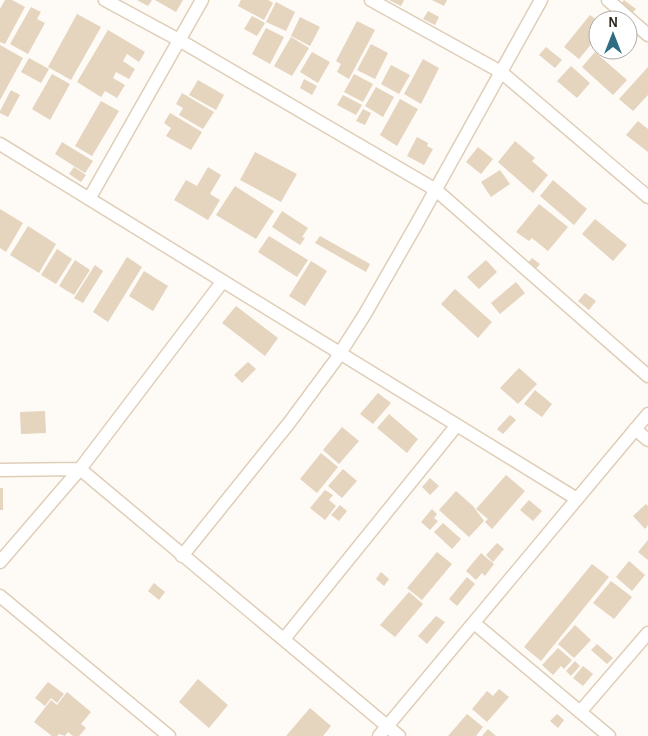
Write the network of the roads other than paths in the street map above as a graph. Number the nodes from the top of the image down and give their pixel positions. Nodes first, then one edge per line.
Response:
1 (105, 0) edge
2 (202, 0) edge
3 (371, 0) edge
4 (541, 0) edge
5 (608, 0) edge
6 (648, 35) edge
7 (179, 40) junction
8 (501, 72) junction
9 (0, 144) edge
10 (436, 190) junction
11 (648, 197) edge
12 (89, 199) junction
13 (222, 281) junction
14 (340, 353) junction
15 (648, 376) edge
16 (648, 414) edge
17 (458, 425) junction
18 (636, 429) junction
19 (648, 440) edge
20 (0, 470) edge
21 (80, 470) junction
22 (577, 499) junction
23 (182, 556) junction
24 (0, 562) edge
25 (0, 596) edge
26 (474, 623) junction
27 (648, 633) edge
28 (284, 639) junction
29 (580, 712) junction
30 (388, 726) junction
31 (169, 736) edge
32 (379, 736) edge
33 (400, 736) edge
34 (608, 736) edge

1 - 7 street
2 - 7 street
3 - 8 street
4 - 8 street
5 - 6 street
7 - 10 street
7 - 12 street
8 - 10 street
8 - 11 street
9 - 12 street
10 - 14 street
10 - 15 street
12 - 13 street
13 - 14 street
13 - 21 street
14 - 17 street
14 - 23 street
16 - 18 street
17 - 22 street
17 - 28 street
18 - 19 street
18 - 22 street
20 - 21 street
21 - 23 street
21 - 24 street
22 - 26 street
23 - 28 street
25 - 31 street
26 - 29 street
26 - 30 street
27 - 29 street
28 - 30 street
29 - 34 street
30 - 32 street
30 - 33 street

